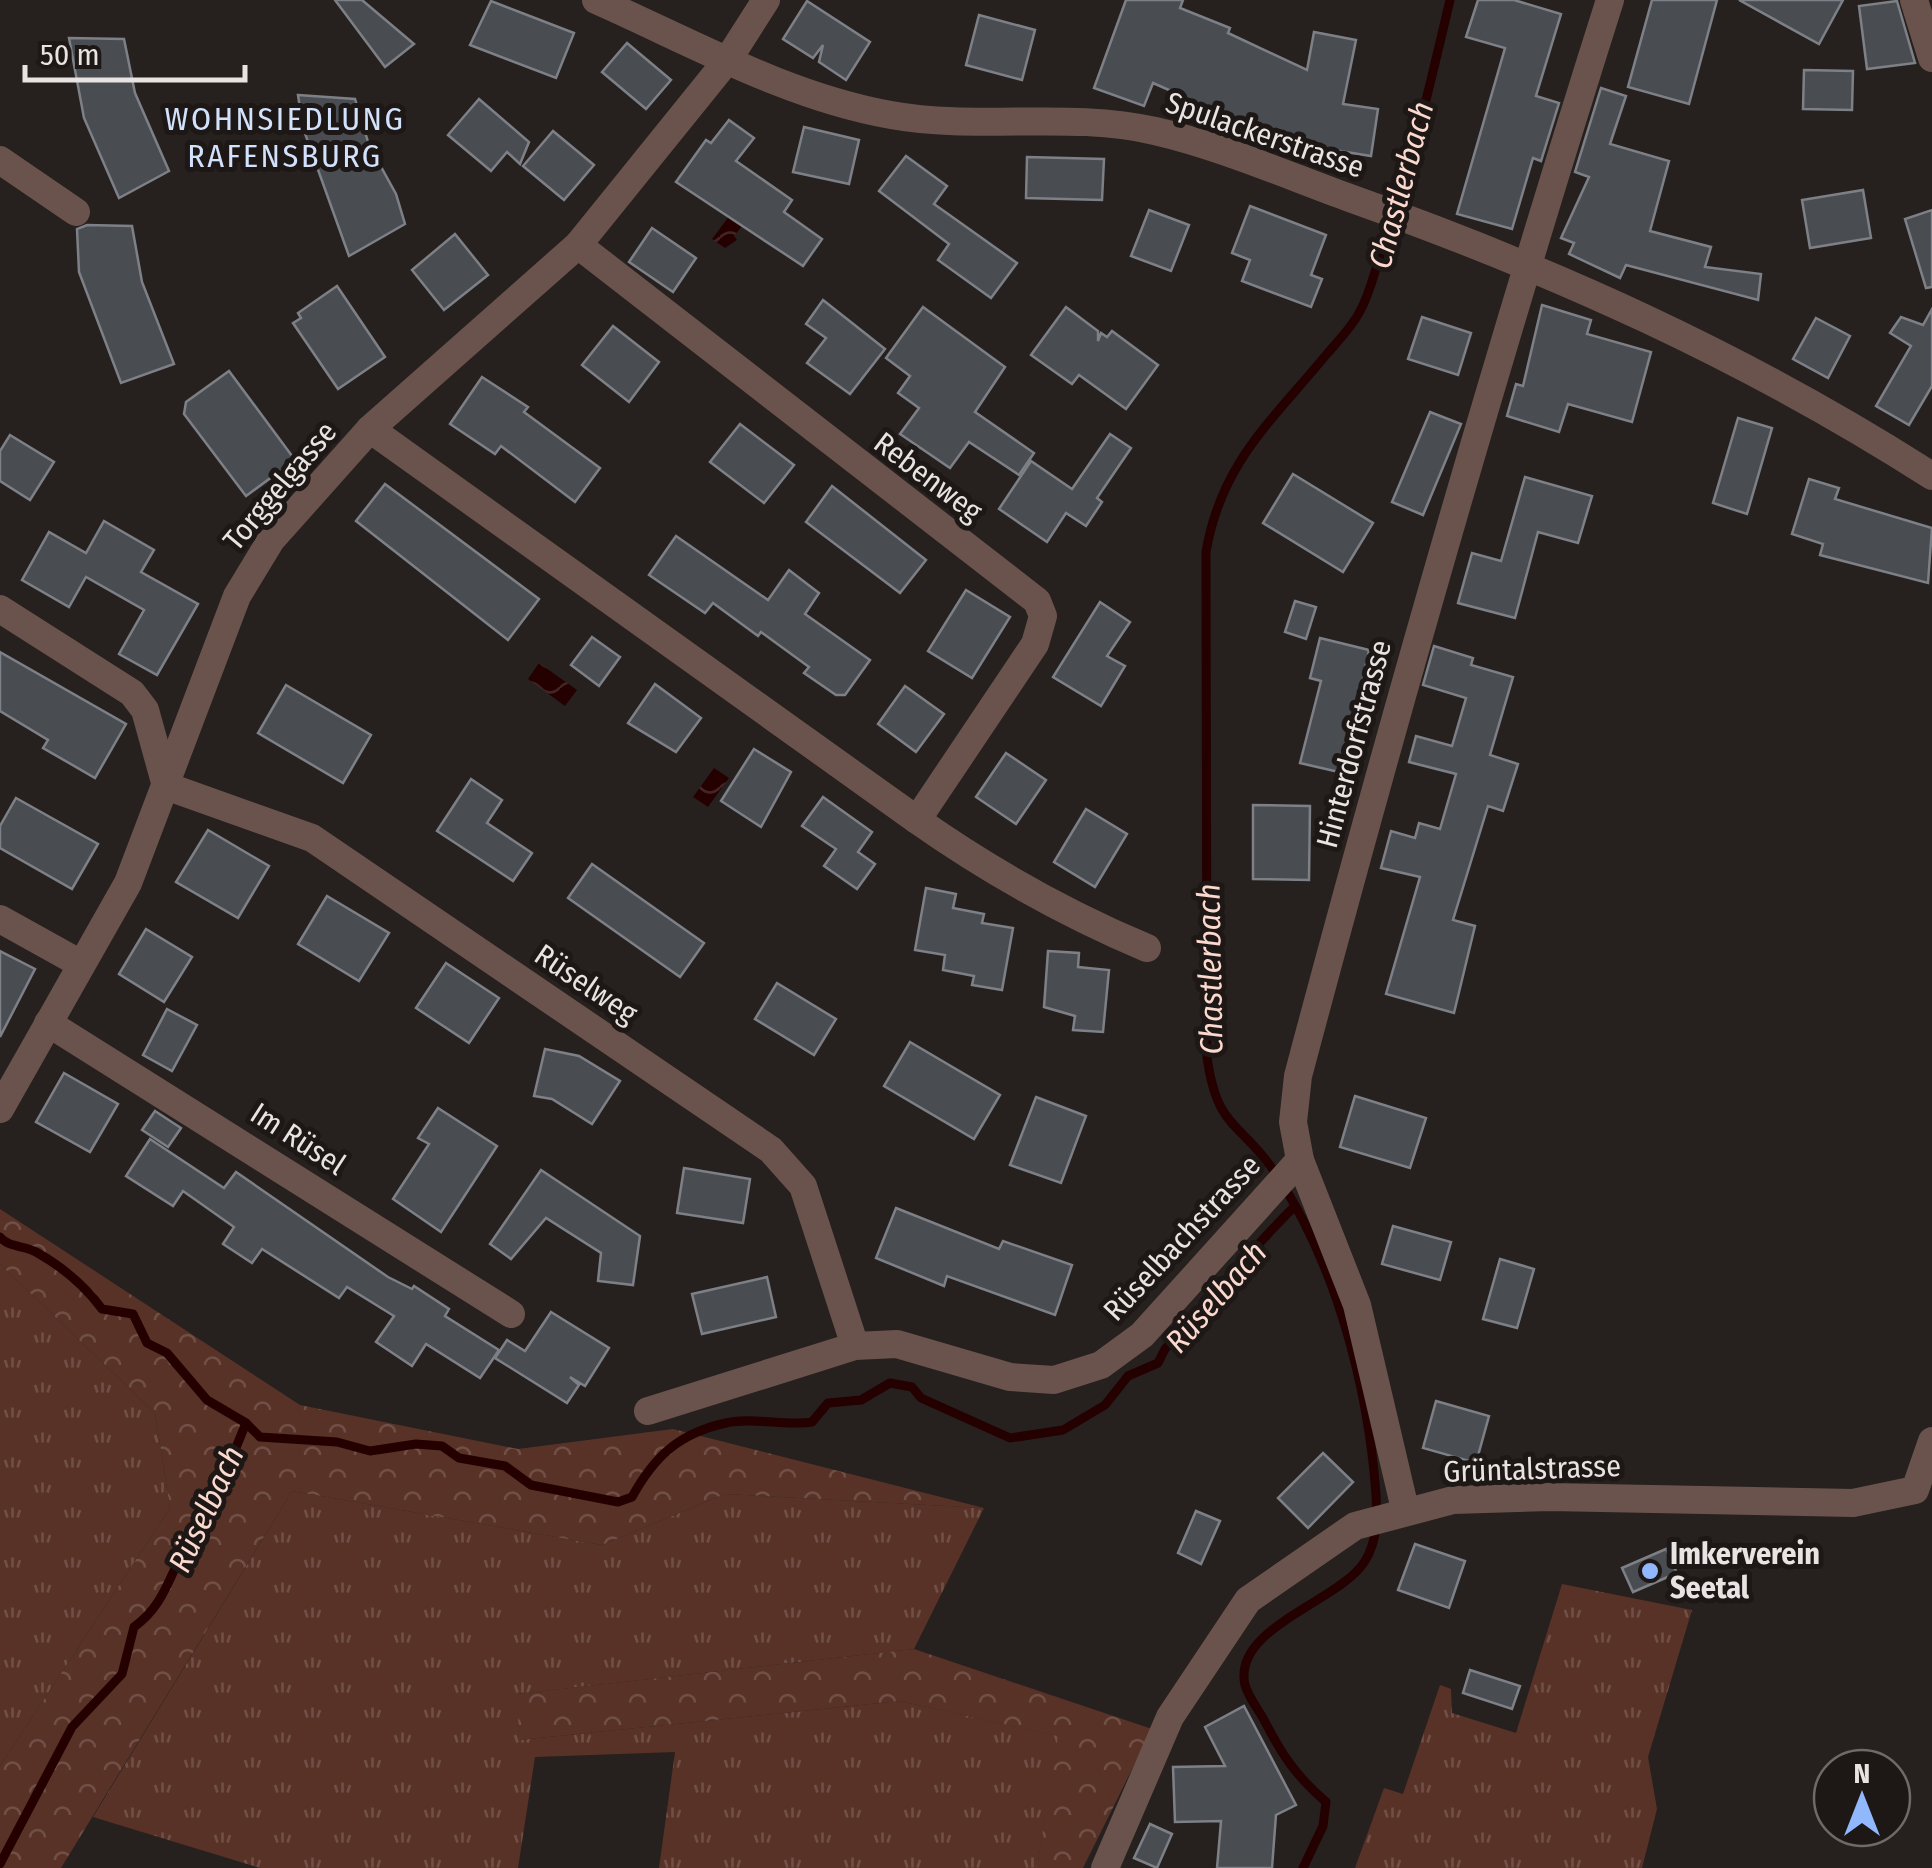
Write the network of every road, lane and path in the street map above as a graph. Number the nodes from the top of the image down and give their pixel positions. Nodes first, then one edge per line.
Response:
1 (596, 0) edge
2 (766, 0) edge
3 (1610, 0) edge
4 (1914, 0) edge
5 (729, 58) junction
6 (1932, 58) edge
7 (0, 160) edge
8 (76, 212) dead end
9 (578, 246) junction
10 (1526, 263) junction
11 (370, 429) junction
12 (1932, 476) edge
13 (0, 609) edge
14 (166, 786) junction
15 (917, 820) junction
16 (0, 919) edge
17 (1147, 948) dead end
18 (81, 964) junction
19 (48, 1023) junction
20 (0, 1109) edge
21 (1286, 1175) junction
22 (511, 1314) dead end
23 (855, 1346) junction
24 (648, 1412) dead end
25 (1932, 1440) edge
26 (1401, 1511) junction
27 (1105, 1868) edge

1 - 5 street, Spulackerstrasse
2 - 5 street, Torggelgasse
3 - 10 street, Hinterdorfstrasse
4 - 6 street
5 - 9 street, Torggelgasse
5 - 10 street, Spulackerstrasse
7 - 8 street
9 - 11 street, Torggelgasse
9 - 15 street, Rebenweg
10 - 12 street, Spulackerstrasse
10 - 21 street, Hinterdorfstrasse
11 - 14 street, Torggelgasse
11 - 15 street
13 - 14 street
14 - 18 street, Torggelgasse
14 - 23 street, Rüselweg
15 - 17 street
16 - 18 street
18 - 19 street, Torggelgasse
19 - 20 street, Torggelgasse
19 - 22 street, Im Rüsel
21 - 23 street, Rüselbachstrasse
21 - 26 street, Hinterdorfstrasse
23 - 24 street, Rüselbachstrasse
25 - 26 street, Grüntalstrasse
26 - 27 street, Grüntalstrasse

